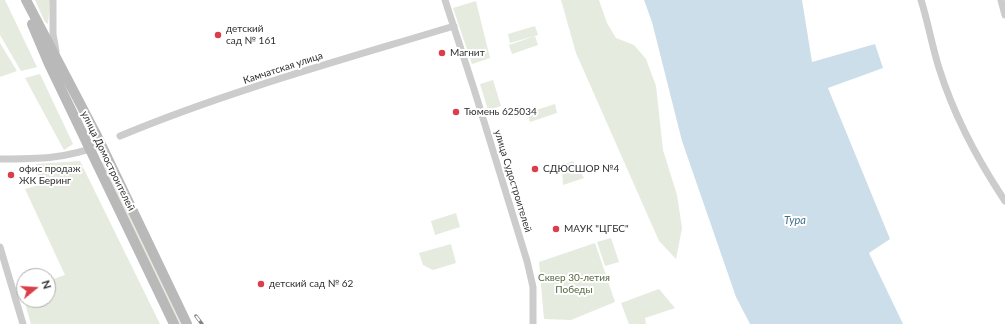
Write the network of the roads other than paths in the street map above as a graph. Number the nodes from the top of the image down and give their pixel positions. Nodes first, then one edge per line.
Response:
1 (22, 0) edge
2 (26, 0) edge
3 (53, 0) edge
4 (445, 0) edge
5 (922, 0) edge
6 (1003, 1) edge
7 (1005, 15) edge
8 (454, 26) junction
9 (58, 59) junction
10 (120, 136) dead end
11 (101, 145) junction
12 (90, 149) junction
13 (0, 159) edge
14 (1005, 201) edge
15 (0, 247) edge
16 (23, 324) edge
17 (174, 324) edge
18 (187, 324) edge
19 (533, 324) edge

1 - 12 main road, улица Домостроителей
2 - 9 main road, улица Домостроителей
3 - 9 street
4 - 8 street, улица Судостроителей
5 - 14 street
6 - 7 street
8 - 10 street, Камчатская улица
8 - 19 street, улица Судостроителей
9 - 11 main road, улица Домостроителей
11 - 12 street
11 - 18 main road, улица Домостроителей
12 - 13 street
12 - 17 main road, улица Домостроителей
15 - 16 street

